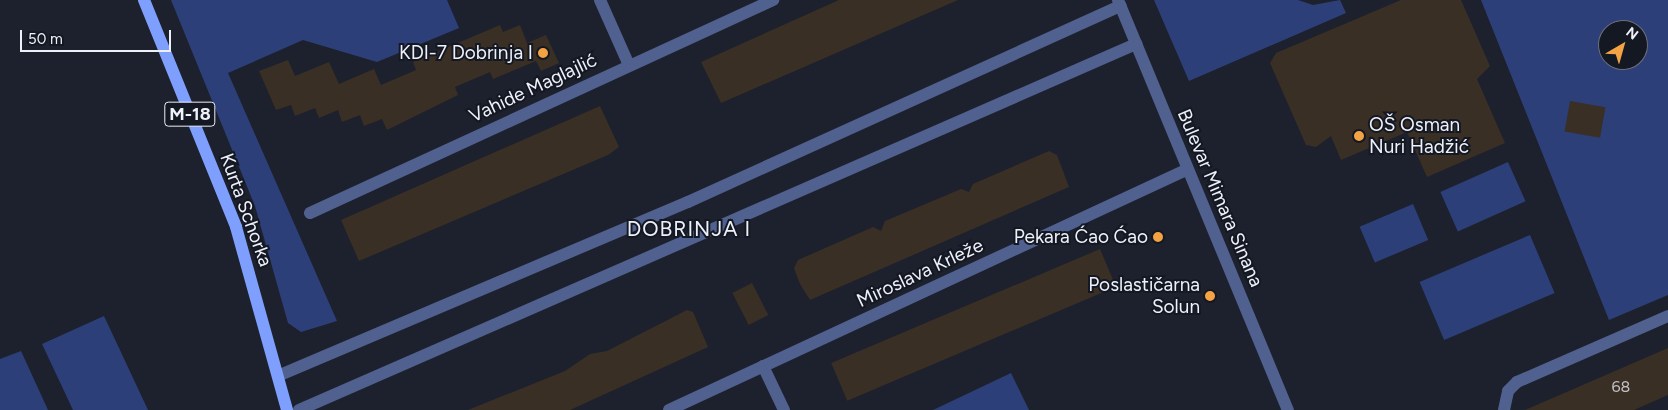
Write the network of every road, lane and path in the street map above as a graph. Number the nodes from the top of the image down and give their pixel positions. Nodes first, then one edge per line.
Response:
1 (144, 0) edge
2 (600, 0) edge
3 (773, 0) edge
4 (1120, 3) edge
5 (1136, 44) junction
6 (629, 65) junction
7 (1186, 170) junction
8 (310, 213) dead end
9 (1668, 316) edge
10 (763, 366) junction
11 (280, 375) junction
12 (287, 410) edge
13 (299, 410) edge
14 (669, 410) edge
15 (784, 410) edge
16 (1288, 410) edge
17 (1504, 410) edge

1 - 11 main road, Kurta Schorka / M-18
2 - 6 street
3 - 6 street, Vahide Maglajlić
4 - 5 street, Bulevar Mimara Sinana
4 - 11 street
5 - 7 street, Bulevar Mimara Sinana
5 - 13 street
6 - 8 street, Vahide Maglajlić
7 - 10 street, Miroslava Krleže
7 - 16 street, Bulevar Mimara Sinana
9 - 17 street
10 - 14 street, Miroslava Krleže
10 - 15 street
11 - 12 main road, Kurta Schorka / M-18

